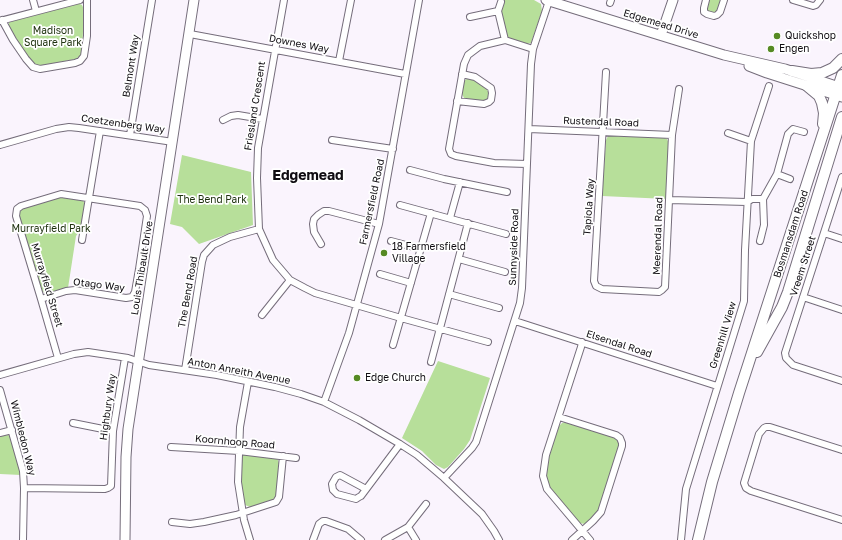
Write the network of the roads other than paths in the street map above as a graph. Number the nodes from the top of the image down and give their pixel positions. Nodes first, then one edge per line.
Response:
1 (33, 0) edge
2 (80, 0) edge
3 (87, 0) edge
4 (152, 0) edge
5 (194, 0) edge
6 (284, 0) edge
7 (351, 0) edge
8 (419, 0) edge
9 (548, 0) edge
10 (673, 0) edge
11 (706, 0) edge
12 (724, 0) edge
13 (793, 0) edge
14 (820, 0) edge
15 (501, 2) dead end
16 (36, 11) junction
17 (498, 11) junction
18 (470, 17) dead end
19 (1, 20) edge
20 (190, 34) junction
21 (662, 35) junction
22 (505, 40) junction
23 (274, 49) junction
24 (533, 49) junction
25 (724, 55) junction
26 (842, 60) edge
27 (339, 62) junction
28 (792, 71) junction
29 (606, 72) dead end
30 (405, 74) junction
31 (462, 74) junction
32 (842, 75) edge
33 (769, 86) dead end
34 (807, 86) junction
35 (679, 90) dead end
36 (839, 92) edge
37 (457, 101) junction
38 (262, 119) junction
39 (223, 120) dead end
40 (841, 122) edge
41 (529, 129) junction
42 (100, 131) junction
43 (603, 132) junction
44 (804, 132) dead end
45 (728, 133) dead end
46 (130, 135) junction
47 (672, 135) junction
48 (822, 138) junction
49 (332, 140) dead end
50 (751, 141) junction
51 (173, 142) junction
52 (0, 145) edge
53 (393, 148) junction
54 (527, 164) junction
55 (410, 170) dead end
56 (777, 174) junction
57 (842, 177) edge
58 (790, 179) dead end
59 (460, 182) junction
60 (507, 192) dead end
61 (90, 198) junction
62 (763, 199) junction
63 (669, 200) junction
64 (747, 202) junction
65 (400, 205) dead end
66 (431, 214) junction
67 (450, 218) junction
68 (468, 223) junction
69 (379, 224) junction
70 (259, 229) junction
71 (824, 233) junction
72 (506, 234) dead end
73 (842, 239) edge
74 (82, 240) dead end
75 (391, 240) dead end
76 (760, 241) dead end
77 (321, 244) dead end
78 (421, 249) junction
79 (459, 259) junction
80 (505, 272) dead end
81 (380, 274) dead end
82 (290, 280) junction
83 (411, 283) junction
84 (595, 284) joint
85 (449, 294) junction
86 (132, 296) joint
87 (803, 297) junction
88 (41, 299) junction
89 (357, 304) junction
90 (499, 308) dead end
91 (842, 310) edge
92 (262, 315) dead end
93 (401, 318) junction
94 (515, 321) junction
95 (439, 328) junction
96 (488, 342) dead end
97 (582, 342) junction
98 (393, 345) dead end
99 (58, 358) junction
100 (125, 358) junction
101 (139, 362) junction
102 (431, 362) dead end
103 (185, 370) junction
104 (0, 375) edge
105 (842, 381) edge
106 (248, 382) junction
107 (718, 386) junction
108 (0, 390) edge
109 (739, 392) junction
110 (324, 402) junction
111 (559, 417) junction
112 (73, 423) dead end
113 (12, 430) junction
114 (113, 431) junction
115 (0, 433) edge
116 (400, 444) junction
117 (171, 446) dead end
118 (842, 450) edge
119 (239, 451) junction
120 (283, 456) junction
121 (296, 458) dead end
122 (444, 478) junction
123 (24, 488) junction
124 (366, 489) junction
125 (426, 504) dead end
126 (243, 513) junction
127 (842, 520) edge
128 (172, 522) dead end
129 (408, 527) junction
130 (582, 531) junction
131 (23, 540) edge
132 (125, 540) edge
133 (250, 540) edge
134 (313, 540) edge
135 (361, 540) edge
136 (385, 540) edge
137 (416, 540) edge
138 (499, 540) edge
139 (572, 540) edge
140 (590, 540) edge
141 (681, 540) edge
142 (698, 540) edge

1 - 16 street
2 - 16 street
3 - 19 street
4 - 46 street, Belmont Way
5 - 20 street, Louis Thibault Drive
6 - 23 street, Friesland Crescent
7 - 27 street
8 - 30 street, Farmersfield Road
9 - 21 street, Edgemead Drive
9 - 24 street, Sunnyside Road
10 - 21 street
11 - 12 street
13 - 14 street
15 - 17 street
16 - 19 street
17 - 18 street
17 - 22 street
20 - 23 street, Downes Way
20 - 51 street, Louis Thibault Drive
21 - 25 street, Edgemead Drive
22 - 24 street
22 - 31 street
23 - 27 street, Downes Way
23 - 38 street, Friesland Crescent
24 - 41 street, Sunnyside Road
25 - 28 street, Edgemead Drive
25 - 34 street, Edgemead Drive
26 - 28 main road
27 - 30 street, Downes Way
28 - 36 street, Edgemead Drive
29 - 43 street, Tapiola Way
30 - 53 street, Farmersfield Road
31 - 37 street
31 - 37 street
32 - 36 main road, Bosmansdam Road
33 - 50 street, Greenhill View
34 - 36 street, Edgemead Drive
34 - 48 main road
35 - 47 street, Meerendal Road
36 - 48 main road, Bosmansdam Road
37 - 54 street
38 - 39 street
38 - 70 street, Friesland Crescent
40 - 109 main road, Bosmansdam Road
41 - 43 street, Rustendal Road
41 - 54 street, Sunnyside Road
42 - 46 street, Coetzenberg Way
42 - 52 street, Coetzenberg Way
42 - 61 street
43 - 47 street, Rustendal Road
43 - 84 street, Tapiola Way
44 - 56 street
45 - 50 street
46 - 51 street, Coetzenberg Way
47 - 63 street, Meerendal Road
48 - 109 main road, Bosmansdam Road
49 - 53 street
50 - 64 street, Greenhill View
51 - 101 street, Louis Thibault Drive
53 - 69 street, Farmersfield Road
54 - 94 street, Sunnyside Road
55 - 59 street
56 - 58 street
56 - 62 street
57 - 71 street, Vreem Street
59 - 60 street
59 - 67 street
61 - 74 street
61 - 86 street, Murrayfield Street
61 - 88 street, Murrayfield Street
62 - 64 street
62 - 76 street
63 - 64 street
63 - 84 street, Meerendal Road
64 - 107 street, Greenhill View
65 - 66 street
66 - 67 street
66 - 78 street
67 - 68 street
68 - 72 street
68 - 79 street
69 - 77 street
69 - 89 street, Farmersfield Road
70 - 82 street, Friesland Crescent
70 - 103 street, The Bend Road
71 - 73 street
71 - 87 street, Vreem Street
75 - 78 street
78 - 83 street
79 - 80 street
79 - 85 street
81 - 83 street
82 - 89 street, Friesland Crescent
82 - 92 street
83 - 93 street
85 - 90 street
85 - 95 street
86 - 88 street, Otago Way
87 - 91 street
87 - 105 street, Vreem Street
88 - 99 street, Murrayfield Street
89 - 93 street, Friesland Crescent
89 - 110 street, Farmersfield Road
93 - 95 street, Friesland Crescent
93 - 98 street
94 - 97 street, Elsendal Road
94 - 122 street, Sunnyside Road
95 - 96 street, Friesland Crescent
95 - 102 street
97 - 107 street, Elsendal Road
97 - 111 street
99 - 100 street, Anton Anreith Avenue
99 - 104 street, Anton Anreith Avenue
100 - 101 street, Anton Anreith Avenue
100 - 114 street, Highbury Way
101 - 103 street, Anton Anreith Avenue
101 - 132 street, Louis Thibault Drive
103 - 106 street, Anton Anreith Avenue
106 - 110 street, Anton Anreith Avenue
106 - 119 street
107 - 141 street, Greenhill View
108 - 113 street, Wimbledon Way
109 - 142 main road, Bosmansdam Road
110 - 116 street, Anton Anreith Avenue
111 - 130 street
111 - 130 street
112 - 114 street
113 - 115 street
113 - 123 street, Wimbledon Way
114 - 123 street, Highbury Way
116 - 122 street, Anton Anreith Avenue
116 - 124 street
117 - 119 street, Koornhoop Road
118 - 127 street
119 - 120 street, Koornhoop Road
119 - 126 street
120 - 121 street, Koornhoop Road
120 - 126 street
122 - 138 street, Anton Anreith Avenue
123 - 131 street, Wimbledon Way
124 - 124 street
125 - 129 street
126 - 128 street
126 - 133 street
129 - 136 street
129 - 137 street
130 - 139 street
130 - 140 street
134 - 135 street

